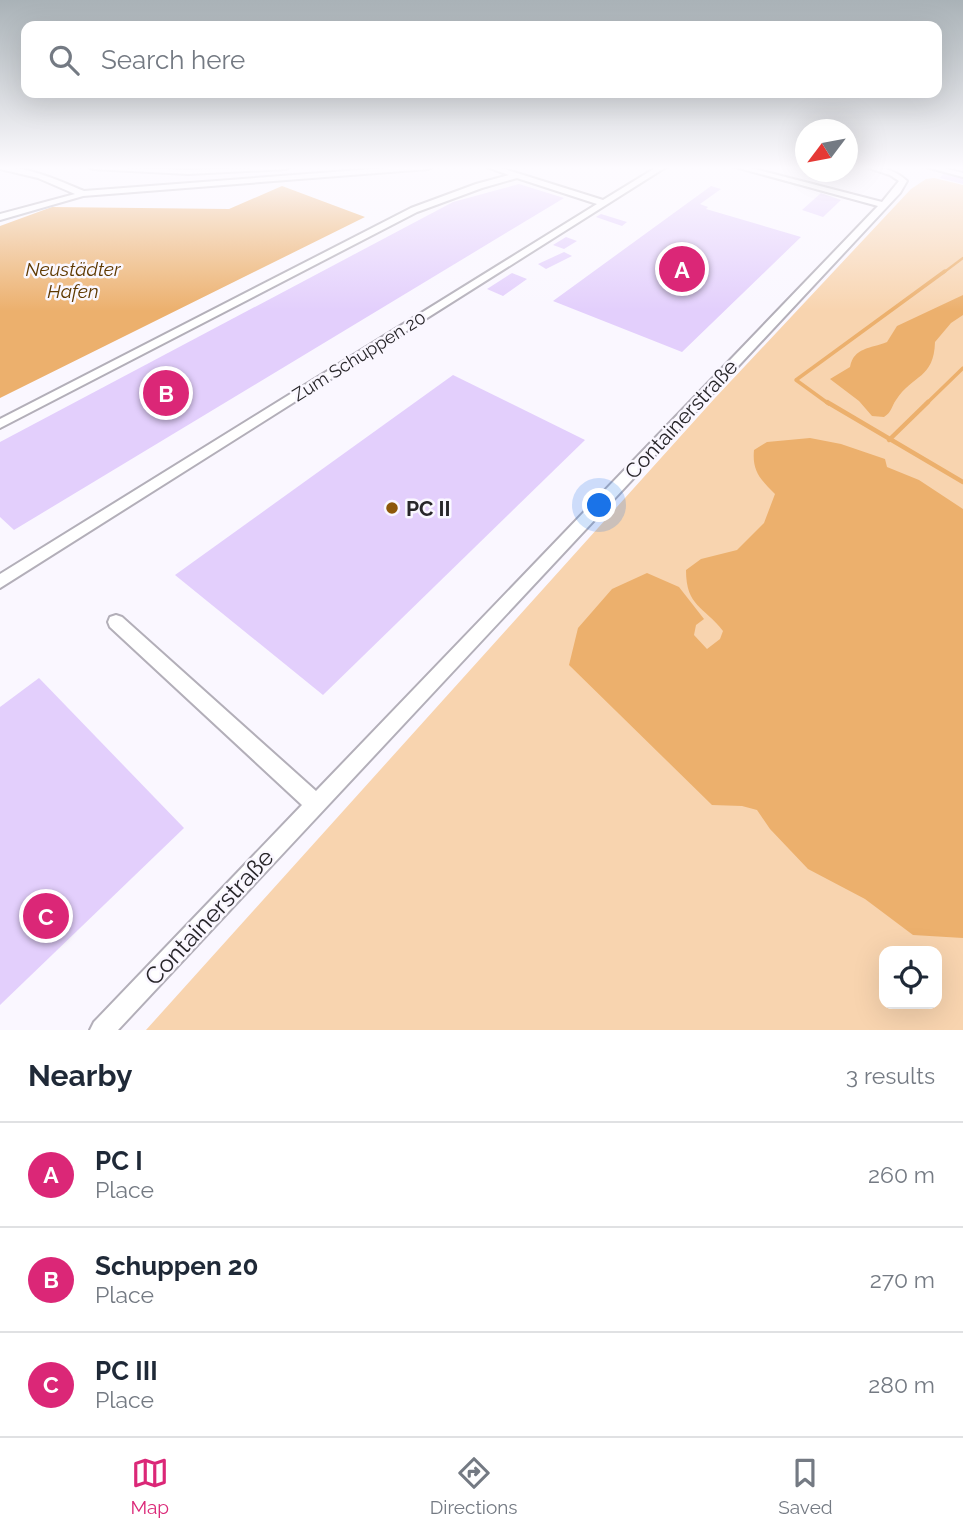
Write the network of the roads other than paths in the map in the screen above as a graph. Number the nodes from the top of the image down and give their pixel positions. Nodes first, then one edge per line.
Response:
1 (404, 215) edge
2 (584, 215) edge
3 (873, 215) edge
4 (0, 424) edge
5 (0, 582) edge
6 (116, 622) dead end
7 (316, 804) junction
8 (102, 1030) edge

1 - 4 street
2 - 5 street, Zum Schuppen 20
3 - 7 street, Containerstraße
6 - 7 street
7 - 8 street, Containerstraße

